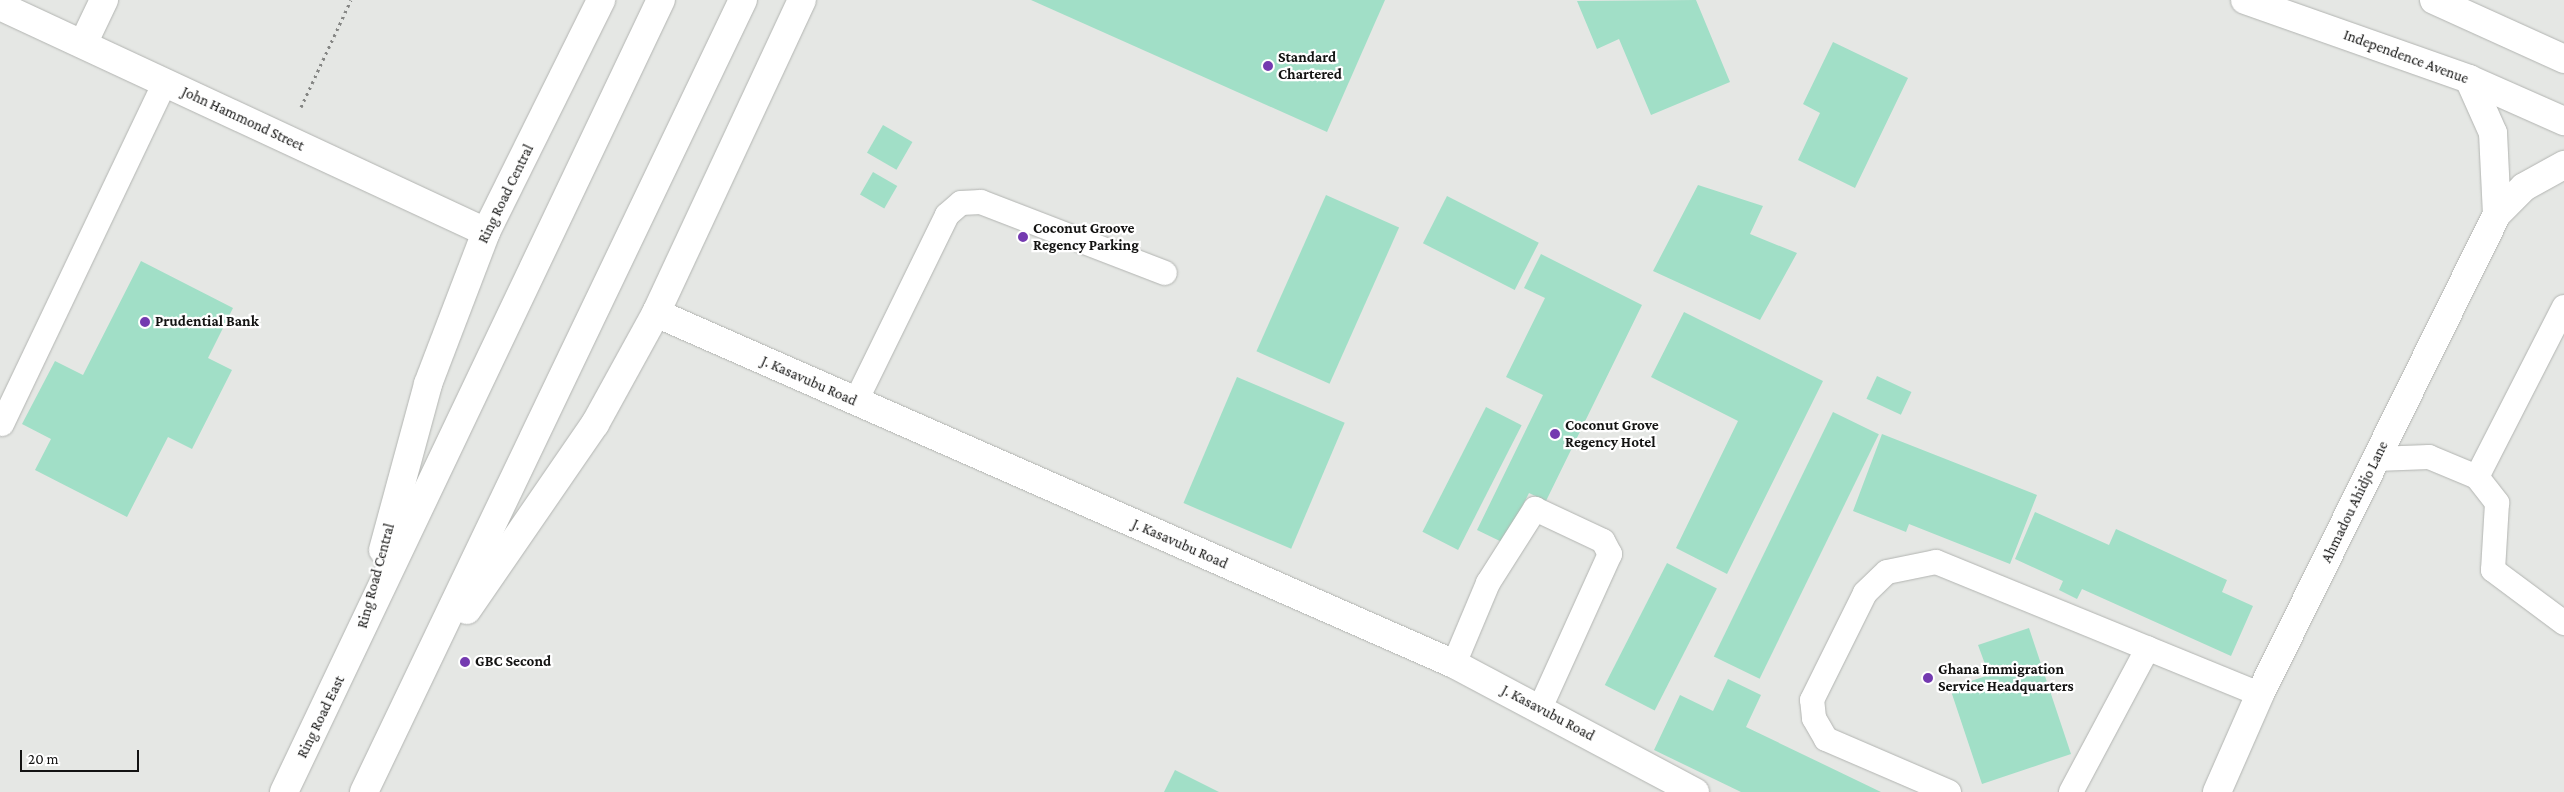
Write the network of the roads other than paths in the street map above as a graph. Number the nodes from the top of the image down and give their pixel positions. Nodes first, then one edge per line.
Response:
1 (104, 0) edge
2 (601, 0) edge
3 (661, 0) edge
4 (743, 0) edge
5 (802, 0) edge
6 (2245, 0) edge
7 (2434, 0) edge
8 (0, 6) edge
9 (84, 44) junction
10 (2564, 59) edge
11 (2469, 79) junction
12 (165, 83) junction
13 (2564, 121) edge
14 (2564, 165) edge
15 (2496, 214) junction
16 (486, 232) junction
17 (1164, 273) dead end
18 (2564, 307) edge
19 (656, 313) junction
20 (856, 401) junction
21 (2, 424) dead end
22 (2376, 459) junction
23 (2477, 477) junction
24 (2564, 623) edge
25 (358, 641) junction
26 (2148, 648) junction
27 (1454, 664) junction
28 (417, 684) junction
29 (2260, 694) junction
30 (1540, 708) junction
31 (284, 792) edge
32 (364, 792) edge
33 (1695, 792) edge
34 (1949, 792) edge
35 (2071, 792) edge
36 (2217, 792) edge

1 - 9 main road
2 - 16 main road, Ring Road Central
3 - 25 main road, Ring Road Central
4 - 28 main road
5 - 19 main road
6 - 11 main road, Independence Avenue
7 - 10 main road
8 - 9 main road, John Hammond Street
9 - 12 main road, John Hammond Street
11 - 13 main road, Independence Avenue
11 - 15 main road
12 - 16 main road, John Hammond Street
12 - 21 lane
14 - 15 main road
15 - 22 main road, Ahmadou Ahidjo Lane
16 - 25 main road, Ring Road Central
17 - 20 lane
18 - 23 lane
19 - 20 main road, J. Kasavubu Road
19 - 28 main road
20 - 27 main road, J. Kasavubu Road
22 - 23 lane
22 - 29 main road, Ahmadou Ahidjo Lane
23 - 24 lane
25 - 31 main road, Ring Road East
26 - 29 lane
26 - 34 lane
26 - 35 lane
27 - 30 main road, J. Kasavubu Road
27 - 30 lane
28 - 32 main road
29 - 36 main road, Ahmadou Ahidjo Lane
30 - 33 main road, J. Kasavubu Road

